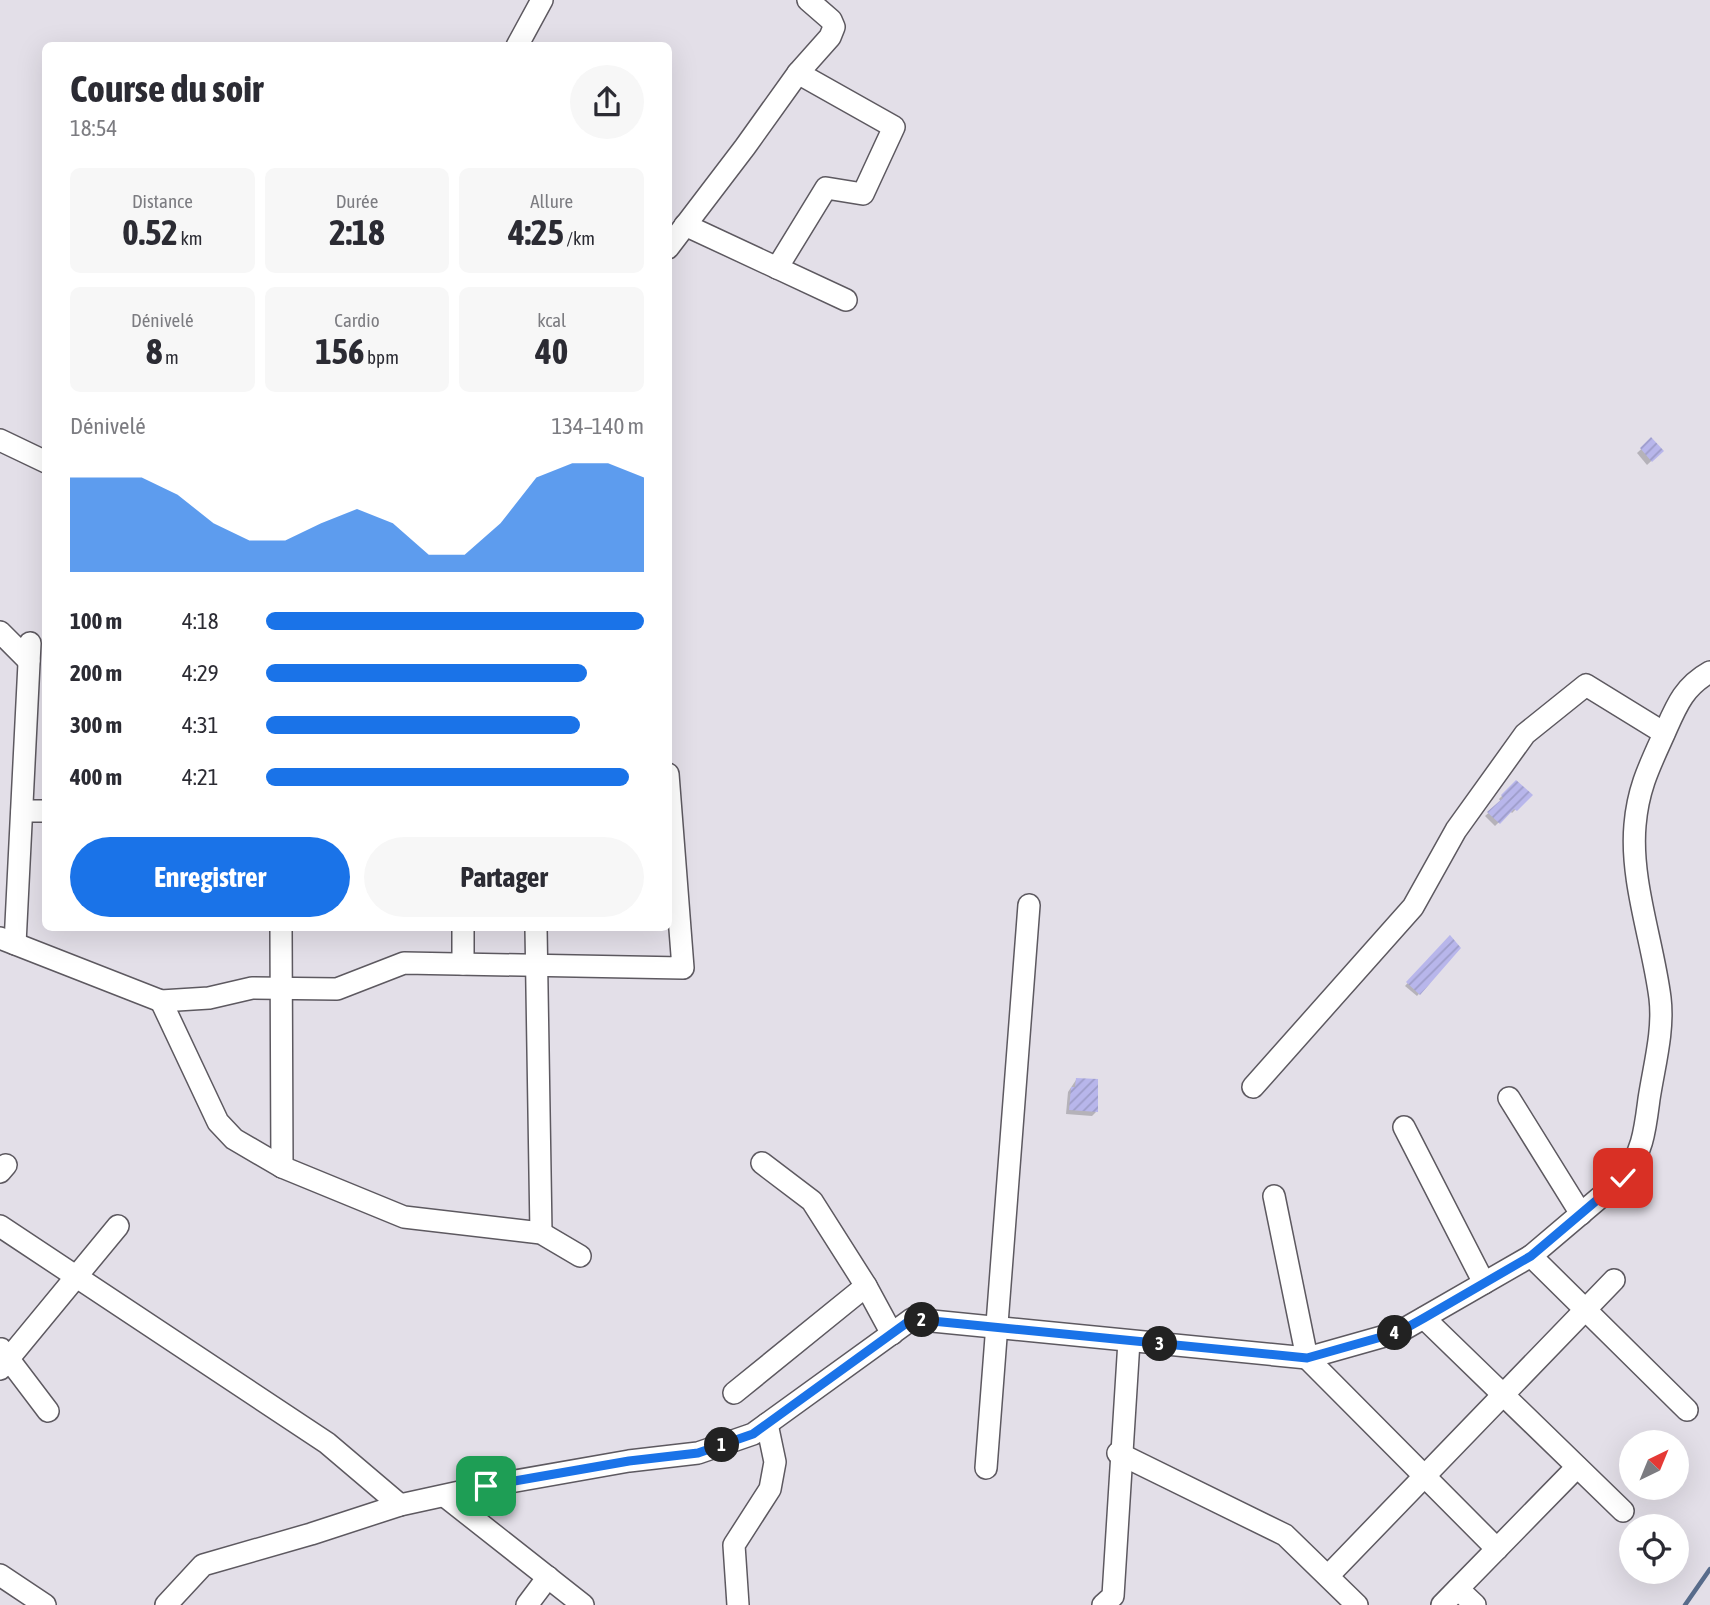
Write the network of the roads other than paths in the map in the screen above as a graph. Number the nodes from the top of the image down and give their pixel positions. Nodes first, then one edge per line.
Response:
1 (542, 0) edge
2 (808, 0) edge
3 (519, 42) edge
4 (798, 73) junction
5 (685, 225) junction
6 (672, 243) edge
7 (777, 268) junction
8 (846, 300) dead end
9 (0, 440) edge
10 (42, 460) edge
11 (0, 632) edge
12 (1710, 672) edge
13 (1664, 733) junction
14 (22, 811) junction
15 (42, 811) edge
16 (672, 826) edge
17 (1029, 905) dead end
18 (281, 931) edge
19 (463, 931) edge
20 (537, 931) edge
21 (8, 941) edge
22 (463, 964) junction
23 (536, 966) junction
24 (281, 988) junction
25 (162, 1001) junction
26 (1253, 1087) dead end
27 (1508, 1098) dead end
28 (1404, 1127) dead end
29 (762, 1163) dead end
30 (282, 1167) junction
31 (1274, 1196) dead end
32 (1581, 1214) junction
33 (0, 1226) edge
34 (118, 1226) dead end
35 (541, 1233) junction
36 (580, 1256) dead end
37 (1531, 1256) junction
38 (76, 1277) junction
39 (1614, 1280) dead end
40 (1484, 1283) junction
41 (866, 1286) junction
42 (1586, 1310) junction
43 (1424, 1318) junction
44 (997, 1327) junction
45 (892, 1334) junction
46 (1129, 1340) junction
47 (1307, 1358) junction
48 (3, 1359) edge
49 (734, 1393) dead end
50 (1503, 1395) junction
51 (1687, 1410) dead end
52 (48, 1411) dead end
53 (767, 1424) junction
54 (1120, 1454) junction
55 (1577, 1467) junction
56 (986, 1468) dead end
57 (1424, 1476) junction
58 (446, 1497) junction
59 (400, 1505) junction
60 (1623, 1511) dead end
61 (1497, 1549) junction
62 (0, 1574) edge
63 (1328, 1576) junction
64 (548, 1577) junction
65 (1458, 1589) junction
66 (45, 1605) edge
67 (166, 1605) edge
68 (527, 1605) edge
69 (583, 1605) edge
70 (738, 1605) edge
71 (1103, 1605) edge
72 (1357, 1605) edge
73 (1442, 1605) edge
74 (1475, 1605) edge

1 - 3 street
2 - 4 street
4 - 5 street
4 - 7 street
5 - 6 street
5 - 7 street
7 - 8 street
9 - 10 street
11 - 14 street
12 - 13 street
13 - 26 street
13 - 32 street
14 - 15 street
14 - 21 street
16 - 23 street
17 - 44 street
18 - 24 street
19 - 22 street
20 - 23 street
21 - 25 street
22 - 23 street
22 - 24 street
23 - 35 street
24 - 25 street
24 - 30 street
25 - 30 street
27 - 32 street
28 - 40 street
29 - 41 street
30 - 35 street
31 - 47 street
32 - 37 street
33 - 38 street
34 - 38 street
35 - 36 street
37 - 40 street
37 - 42 street
38 - 48 street
38 - 59 street
39 - 42 street
40 - 43 street
41 - 45 street
41 - 49 street
42 - 50 street
42 - 51 street
43 - 47 street
43 - 50 street
44 - 45 street
44 - 46 street
44 - 56 street
45 - 53 street
46 - 47 street
46 - 54 street
47 - 57 street
48 - 52 street
50 - 55 street
50 - 57 street
53 - 58 street
53 - 70 street
54 - 63 street
54 - 71 street
55 - 60 street
55 - 61 street
57 - 61 street
57 - 63 street
58 - 59 street
58 - 64 street
59 - 67 street
61 - 65 street
62 - 66 street
63 - 72 street
64 - 68 street
64 - 69 street
65 - 73 street
65 - 74 street

